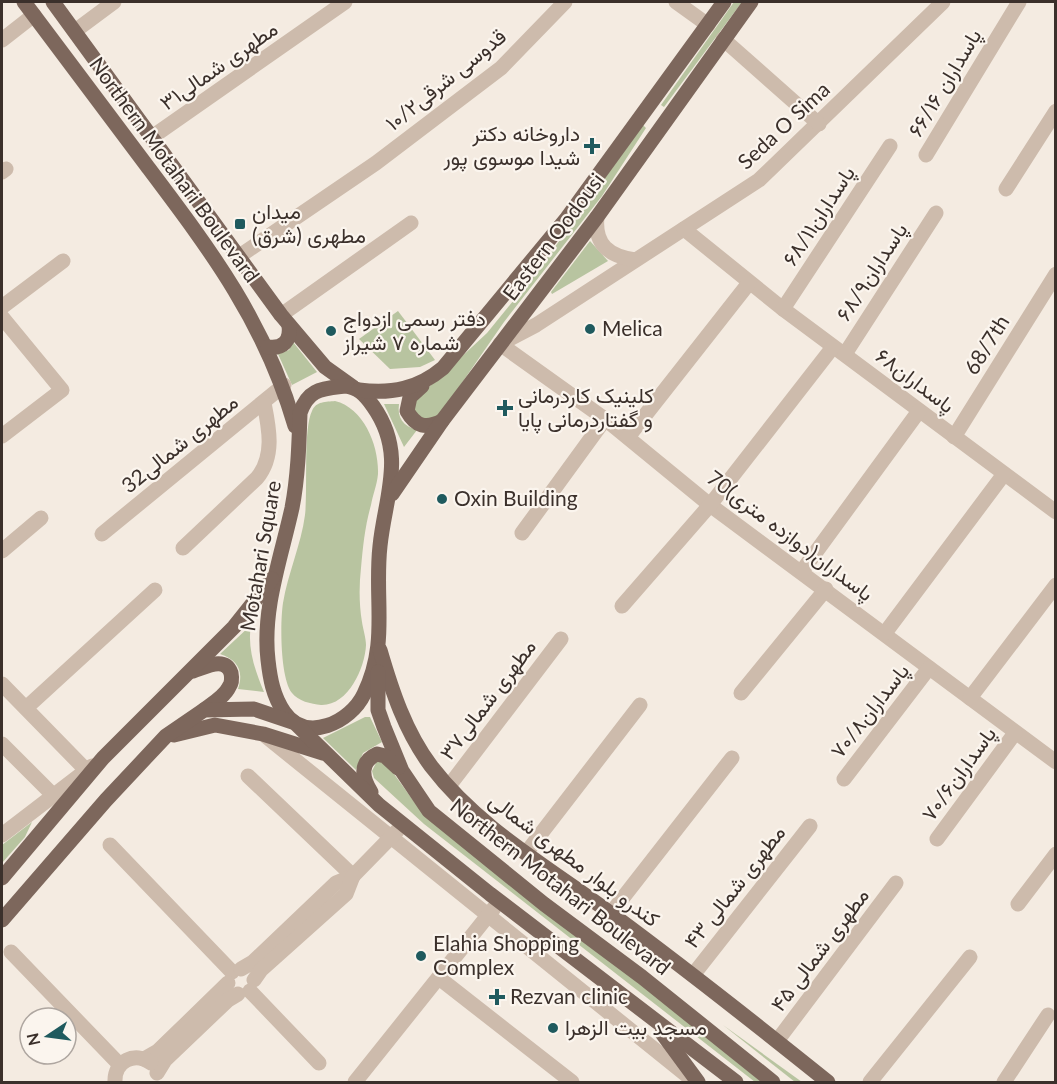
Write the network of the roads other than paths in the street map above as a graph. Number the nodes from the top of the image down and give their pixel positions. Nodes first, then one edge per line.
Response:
1 (24, 2) edge
2 (53, 2) edge
3 (114, 2) edge
4 (345, 2) edge
5 (565, 2) edge
6 (676, 2) edge
7 (724, 2) edge
8 (751, 2) edge
9 (943, 2) edge
10 (1019, 2) edge
11 (34, 15) junction
12 (708, 25) junction
13 (75, 31) junction
14 (723, 39) junction
15 (2, 40) edge
16 (1056, 111) edge
17 (819, 124) junction
18 (152, 137) junction
19 (890, 146) dead end
20 (926, 155) dead end
21 (1006, 189) dead end
22 (936, 213) dead end
23 (597, 217) junction
24 (411, 223) dead end
25 (684, 229) junction
26 (238, 256) junction
27 (635, 260) junction
28 (63, 261) dead end
29 (1056, 274) edge
30 (749, 283) junction
31 (2, 307) edge
32 (783, 309) junction
33 (2, 317) edge
34 (285, 320) junction
35 (500, 344) junction
36 (267, 347) junction
37 (839, 351) junction
38 (424, 383) junction
39 (284, 385) junction
40 (356, 389) junction
41 (264, 403) junction
42 (919, 411) junction
43 (605, 419) junction
44 (442, 421) junction
45 (2, 436) edge
46 (628, 437) junction
47 (954, 437) junction
48 (299, 439) junction
49 (1004, 474) junction
50 (390, 496) junction
51 (710, 505) junction
52 (1056, 512) edge
53 (41, 518) dead end
54 (522, 533) dead end
55 (102, 534) dead end
56 (183, 548) dead end
57 (2, 551) edge
58 (802, 571) junction
59 (277, 572) junction
60 (1056, 585) edge
61 (155, 590) dead end
62 (826, 590) junction
63 (622, 606) dead end
64 (885, 633) junction
65 (561, 639) dead end
66 (380, 649) junction
67 (929, 668) junction
68 (186, 674) junction
69 (2, 684) edge
70 (741, 693) dead end
71 (970, 698) junction
72 (640, 705) dead end
73 (26, 708) junction
74 (204, 710) junction
75 (295, 723) junction
76 (1015, 733) junction
77 (262, 734) junction
78 (166, 736) junction
79 (2, 744) edge
80 (327, 755) junction
81 (104, 758) junction
82 (732, 758) dead end
83 (1056, 762) edge
84 (86, 770) junction
85 (402, 771) junction
86 (249, 777) dead end
87 (844, 779) dead end
88 (449, 786) junction
89 (54, 796) junction
90 (379, 805) junction
91 (404, 825) junction
92 (810, 826) dead end
93 (2, 834) edge
94 (391, 838) junction
95 (936, 839) dead end
96 (110, 845) dead end
97 (526, 854) junction
98 (1056, 854) edge
99 (353, 876) junction
100 (2, 878) edge
101 (896, 883) dead end
102 (500, 901) junction
103 (1018, 904) dead end
104 (611, 913) junction
105 (489, 915) junction
106 (2, 920) edge
107 (11, 952) dead end
108 (970, 957) dead end
109 (693, 975) junction
110 (439, 978) junction
111 (240, 982) junction
112 (1048, 1015) dead end
113 (651, 1019) junction
114 (777, 1041) junction
115 (144, 1059) junction
116 (319, 1063) dead end
117 (120, 1065) junction
118 (158, 1078) edge
119 (363, 1080) edge
120 (116, 1083) edge
121 (572, 1083) edge
122 (697, 1083) edge
123 (736, 1083) edge
124 (773, 1083) edge
125 (828, 1083) edge
126 (870, 1083) edge
127 (1004, 1083) edge

1 - 11 main road, Northern Motahari Boulevard
2 - 13 main road, Northern Motahari Boulevard
3 - 13 street
4 - 18 street, مطهرى شمالى۳۱
5 - 26 street, قدوسی شرقی۱۰/۲
6 - 12 street
7 - 12 main road, Eastern Qodousi
8 - 14 main road, Eastern Qodousi
9 - 17 street, Seda O Sima
10 - 20 street, پاسداران ۶۶/۱۶
11 - 15 street
11 - 36 main road, Northern Motahari Boulevard
12 - 38 main road, Eastern Qodousi
13 - 18 main road, Northern Motahari Boulevard
14 - 17 street
14 - 23 main road, Eastern Qodousi
16 - 21 street
17 - 25 street, Seda O Sima
18 - 26 main road, Northern Motahari Boulevard
19 - 32 street, پاسداران۶۸/۱۱
22 - 37 street, پاسداران۶۸/۹
23 - 27 street
23 - 35 main road, Eastern Qodousi
24 - 34 street
25 - 27 street, Seda O Sima
25 - 30 street, پاسداران۶۸
26 - 34 main road, Northern Motahari Boulevard
27 - 35 street, Seda O Sima
28 - 31 street
29 - 47 street, 68/7th
30 - 32 street, پاسداران۶۸
30 - 46 street
32 - 37 street, پاسداران۶۸
33 - 45 street
34 - 36 main road
34 - 40 main road, Northern Motahari Boulevard
35 - 43 street, 70پاسداران(دوازده متری)
35 - 44 main road, Eastern Qodousi
36 - 39 main road, Northern Motahari Boulevard
37 - 42 street, پاسداران۶۸
37 - 51 street, پاسداران۶۸/۹
38 - 40 main road, Eastern Qodousi
38 - 44 main road
39 - 41 street, 32مطهرى شمالى
39 - 48 main road, Northern Motahari Boulevard
40 - 48 main road, Motahari Square
40 - 50 main road
41 - 55 street, 32مطهرى شمالى
41 - 56 street
42 - 47 street, پاسداران۶۸
42 - 58 street
43 - 46 street, 70پاسداران(دوازده متری)
43 - 54 street
44 - 50 main road, Eastern Qodousi
46 - 51 street, 70پاسداران(دوازده متری)
47 - 49 street, پاسداران۶۸
48 - 59 main road, Motahari Square
49 - 52 street, پاسداران۶۸
49 - 64 street
50 - 66 main road
51 - 58 street, 70پاسداران(دوازده متری)
51 - 63 street, پاسداران۶۸/۹
53 - 57 street
58 - 62 street, 70پاسداران(دوازده متری)
59 - 68 main road
59 - 75 main road, Motahari Square
60 - 71 street
61 - 73 street
62 - 64 street, 70پاسداران(دوازده متری)
62 - 70 street
64 - 67 street, 70پاسداران(دوازده متری)
65 - 88 street, مطهرى شمالى۳۷
66 - 75 main road
66 - 85 main road, Northern Motahari Boulevard
66 - 88 main road, کندرو بلوار مطهری شمالی
67 - 71 street, 70پاسداران(دوازده متری)
67 - 87 street, پاسداران۷۰/۸
68 - 74 main road
68 - 81 main road
69 - 73 street
71 - 76 street, 70پاسداران(دوازده متری)
72 - 97 street
73 - 84 street
74 - 75 main road
74 - 78 main road
75 - 80 main road
76 - 83 street, 70پاسداران(دوازده متری)
76 - 95 street, پاسداران۷۰/۶
77 - 78 main road
77 - 80 main road
77 - 94 street
78 - 106 main road
79 - 89 street
80 - 90 main road
81 - 84 street
81 - 100 main road
82 - 104 street
84 - 89 street
85 - 90 main road
85 - 124 main road, Northern Motahari Boulevard
86 - 99 street
88 - 97 main road, کندرو بلوار مطهری شمالی
89 - 93 street
90 - 91 main road
91 - 94 street
91 - 102 main road
92 - 109 street, مطهرى شمالى ۴۳
94 - 99 street
94 - 105 street
96 - 111 street
97 - 104 main road, کندرو بلوار مطهری شمالی
98 - 103 street
99 - 111 street
101 - 114 street, مطهرى شمالى ۴۵
102 - 105 street
102 - 113 main road
104 - 109 main road, کندرو بلوار مطهری شمالی
105 - 110 street
105 - 122 street
107 - 117 street
108 - 126 street
109 - 114 main road, کندرو بلوار مطهری شمالی
110 - 119 street
110 - 121 street
111 - 115 street
111 - 116 street
111 - 118 street
112 - 127 street
113 - 122 main road
113 - 123 main road
114 - 125 main road, کندرو بلوار مطهری شمالی
115 - 117 street
115 - 118 street
117 - 120 street

